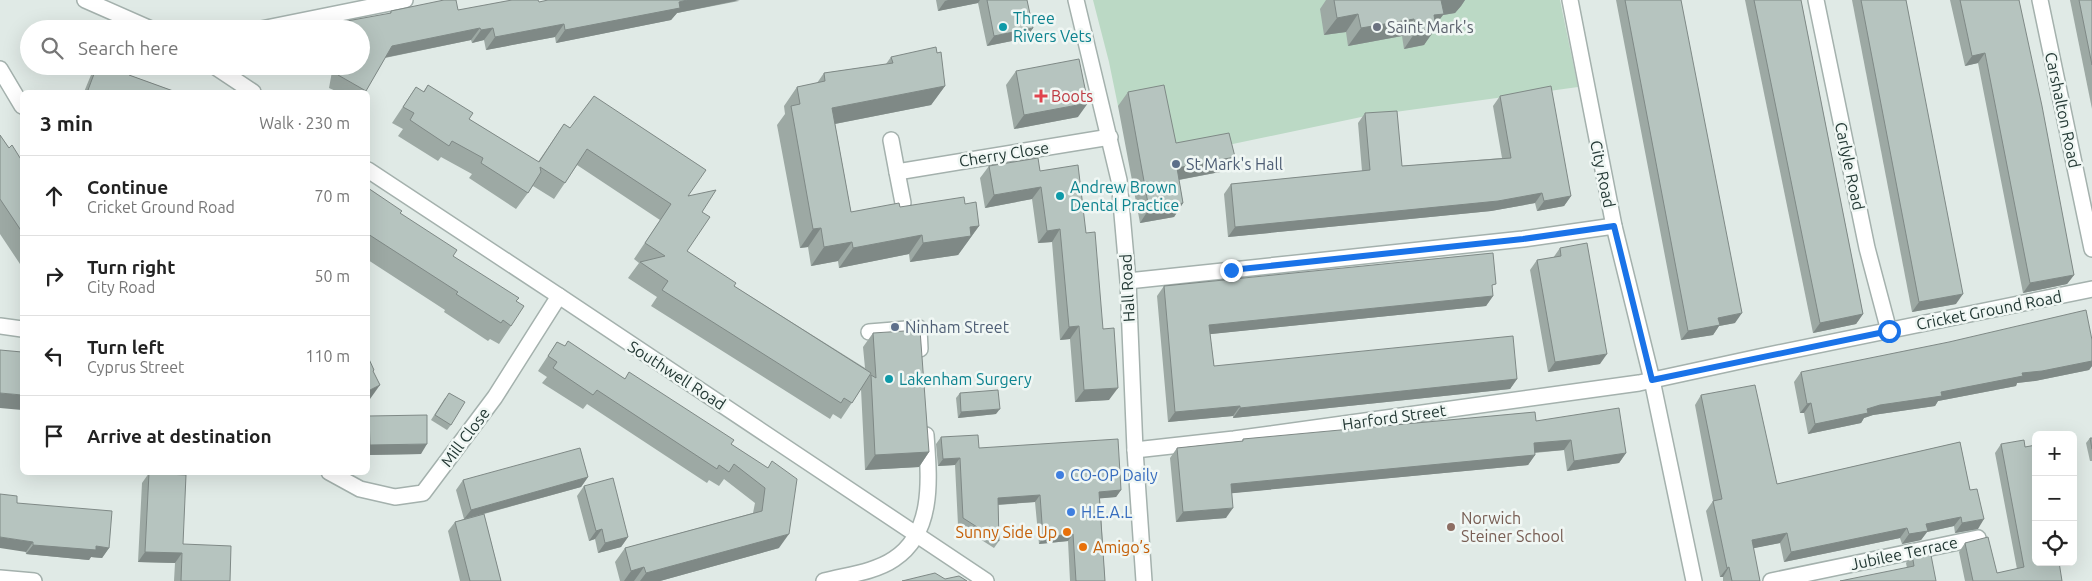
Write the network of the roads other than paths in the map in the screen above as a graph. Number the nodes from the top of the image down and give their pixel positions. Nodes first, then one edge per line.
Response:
1 (85, 0) edge
2 (405, 0) edge
3 (1076, 0) edge
4 (1570, 0) edge
5 (1816, 0) edge
6 (2040, 0) edge
7 (131, 20) edge
8 (306, 20) edge
9 (0, 69) edge
10 (228, 75) edge
11 (250, 90) edge
12 (20, 103) edge
13 (1110, 137) junction
14 (891, 140) dead end
15 (370, 171) edge
16 (897, 172) junction
17 (903, 203) dead end
18 (1614, 226) junction
19 (2092, 250) edge
20 (1128, 281) junction
21 (2092, 289) edge
22 (559, 296) junction
23 (0, 326) edge
24 (20, 329) edge
25 (1889, 331) junction
26 (869, 332) dead end
27 (921, 360) edge
28 (1652, 380) junction
29 (924, 417) edge
30 (1135, 450) junction
31 (334, 475) edge
32 (916, 534) junction
33 (1978, 538) edge
34 (0, 578) edge
35 (34, 581) edge
36 (824, 581) edge
37 (986, 581) edge
38 (1144, 581) edge
39 (1694, 581) edge
40 (1771, 581) edge

1 - 7 street
2 - 8 street
3 - 13 street, Hall Road
4 - 18 street, City Road
5 - 25 street, Carlyle Road
6 - 19 street, Carshalton Road
9 - 12 street
10 - 11 street
13 - 16 street, Cherry Close
13 - 20 street, Hall Road
14 - 16 street
15 - 22 street, Southwell Road
16 - 17 street
18 - 20 street
18 - 28 street, City Road
20 - 30 street, Hall Road
21 - 25 street, Cricket Ground Road
22 - 31 street, Mill Close
22 - 32 street, Southwell Road
23 - 24 street
25 - 28 street, Cricket Ground Road
26 - 27 street
28 - 30 street, Harford Street
28 - 39 street, City Road
29 - 32 street
30 - 38 street, Hall Road
32 - 36 street
32 - 37 street, Southwell Road
33 - 40 street, Jubilee Terrace
34 - 35 street

